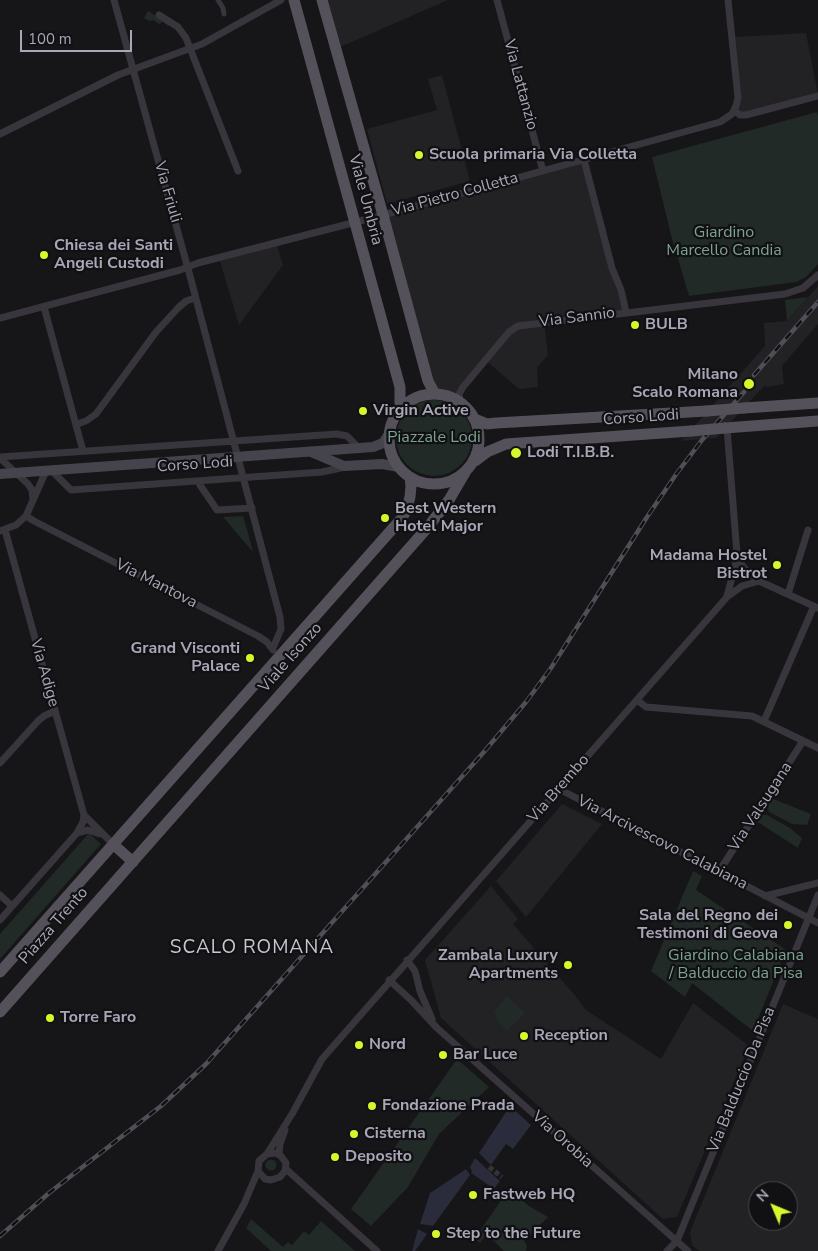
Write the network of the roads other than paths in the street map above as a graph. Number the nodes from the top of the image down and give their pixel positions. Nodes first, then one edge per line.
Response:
1 (114, 0) edge
2 (218, 0) edge
3 (281, 0) edge
4 (294, 0) edge
5 (322, 0) edge
6 (497, 0) edge
7 (728, 0) edge
8 (224, 14) dead end
9 (159, 15) dead end
10 (191, 49) junction
11 (132, 70) junction
12 (818, 96) edge
13 (734, 110) junction
14 (0, 134) edge
15 (584, 160) junction
16 (238, 170) dead end
17 (543, 171) junction
18 (383, 215) junction
19 (354, 222) junction
20 (188, 267) junction
21 (818, 275) edge
22 (195, 298) junction
23 (44, 307) junction
24 (626, 312) junction
25 (0, 318) edge
26 (435, 394) junction
27 (460, 402) junction
28 (818, 403) edge
29 (405, 405) junction
30 (475, 420) junction
31 (818, 421) edge
32 (77, 424) junction
33 (726, 428) junction
34 (389, 434) junction
35 (234, 441) junction
36 (359, 448) junction
37 (83, 451) junction
38 (310, 452) junction
39 (0, 457) edge
40 (238, 457) junction
41 (347, 466) junction
42 (399, 467) junction
43 (469, 468) junction
44 (49, 471) junction
45 (17, 473) junction
46 (0, 474) edge
47 (244, 477) junction
48 (410, 477) junction
49 (199, 480) junction
50 (33, 502) junction
51 (252, 508) junction
52 (26, 516) junction
53 (2, 530) edge
54 (808, 530) dead end
55 (737, 554) junction
56 (759, 581) junction
57 (788, 594) junction
58 (727, 597) junction
59 (816, 607) edge
60 (273, 648) junction
61 (276, 660) junction
62 (637, 700) junction
63 (55, 711) junction
64 (764, 721) junction
65 (803, 741) junction
66 (818, 748) edge
67 (0, 764) edge
68 (559, 789) junction
69 (84, 815) junction
70 (77, 833) junction
71 (103, 835) junction
72 (113, 844) junction
73 (133, 862) junction
74 (718, 873) junction
75 (818, 883) edge
76 (0, 895) edge
77 (818, 895) edge
78 (765, 896) junction
79 (12, 906) junction
80 (808, 918) junction
81 (0, 920) edge
82 (818, 923) edge
83 (407, 960) junction
84 (0, 972) edge
85 (389, 980) junction
86 (420, 990) junction
87 (406, 995) junction
88 (0, 1012) edge
89 (437, 1028) junction
90 (292, 1114) junction
91 (267, 1154) junction
92 (279, 1154) junction
93 (286, 1168) junction
94 (258, 1172) junction
95 (281, 1176) junction
96 (265, 1179) junction
97 (302, 1184) junction
98 (244, 1204) junction
99 (677, 1241) junction
100 (218, 1251) edge
101 (377, 1251) edge
102 (667, 1251) edge
103 (688, 1251) edge

1 - 11 street, Via Friuli
2 - 8 street
3 - 10 street
4 - 19 main road, Viale Umbria
5 - 18 main road, Viale Umbria
6 - 17 street, Via Lattanzio
7 - 13 street
9 - 10 street
10 - 11 street
10 - 16 street
11 - 14 street
11 - 20 street, Via Friuli
12 - 13 street
13 - 15 street, Via Pietro Colletta
15 - 17 street, Via Pietro Colletta
15 - 24 street
17 - 18 street, Via Pietro Colletta
18 - 19 street, Via Pietro Colletta
18 - 26 main road, Viale Umbria
19 - 20 street, Via Pietro Colletta
19 - 29 main road, Viale Umbria
20 - 22 street, Via Friuli
20 - 23 street, Via Pietro Colletta
21 - 24 street, Via Sannio
22 - 32 street
22 - 35 street, Via Friuli
23 - 25 street, Via Pietro Colletta
23 - 32 street
24 - 27 street, Via Sannio
26 - 27 main road
26 - 29 main road
27 - 30 main road
28 - 30 main road, Corso Lodi, bridge
29 - 34 main road
30 - 43 main road
31 - 33 main road, Corso Lodi
32 - 37 street
33 - 43 main road, Corso Lodi, bridge
33 - 55 street, Via Brembo
34 - 36 main road, Corso Lodi
34 - 42 main road
35 - 36 street, Corso Lodi
35 - 37 street, Corso Lodi
35 - 40 street, Via Friuli
36 - 38 main road, Corso Lodi
37 - 39 street, Corso Lodi
38 - 40 main road, Corso Lodi
38 - 41 main road, Corso Lodi
39 - 45 street
40 - 44 main road, Corso Lodi
40 - 47 street, Via Friuli
41 - 42 main road, Corso Lodi
41 - 47 street, Corso Lodi
42 - 48 main road
43 - 48 main road
43 - 73 main road, Viale Isonzo
44 - 45 main road, Corso Lodi
44 - 49 street, Corso Lodi
44 - 50 street
45 - 46 main road, Corso Lodi
45 - 50 street
47 - 49 street, Corso Lodi
47 - 51 street, Via Friuli
48 - 61 main road, Viale Isonzo
49 - 51 street
50 - 52 street
51 - 60 street, Via Friuli
52 - 53 street
52 - 60 street, Via Mantova
53 - 63 street, Via Adige
54 - 57 street
55 - 56 street
55 - 58 street, Via Brembo
56 - 57 street
56 - 58 street, Via Brembo
57 - 59 street
58 - 62 street, Via Brembo
59 - 64 street
60 - 61 street
61 - 72 main road, Viale Isonzo
62 - 64 street
62 - 68 street, Via Brembo
63 - 67 street
63 - 69 street, Via Adige
64 - 65 street
65 - 66 street
65 - 74 street, Via Valsugana
68 - 74 street, Via Arcivescovo Calabiana
68 - 83 street, Via Brembo
69 - 70 street
69 - 71 street
70 - 71 street
70 - 79 street
71 - 72 street
72 - 73 main road
72 - 84 main road, Piazza Trento
73 - 88 main road, Piazza Trento
74 - 78 street, Via Arcivescovo Calabiana
75 - 78 street, Via Arcivescovo Calabiana
76 - 79 street
77 - 80 street, Via Balduccio Da Pisa
78 - 80 street, Via Arcivescovo Calabiana
79 - 81 street
80 - 82 street, Via Arcivescovo Calabiana
80 - 99 street, Via Balduccio Da Pisa
83 - 85 street, Via Brembo
83 - 86 street
85 - 87 street, Via Orobia
85 - 90 street, Via Brembo
86 - 87 street
86 - 89 street
87 - 89 street, Via Orobia
89 - 99 street, Via Orobia
90 - 91 street
90 - 92 street
91 - 92 street
91 - 94 street
92 - 93 street
93 - 95 street
93 - 97 street
94 - 96 street
94 - 98 street
95 - 96 street
95 - 97 street
96 - 98 street
97 - 101 street
98 - 100 street
99 - 102 street
99 - 103 street, Via Orobia

